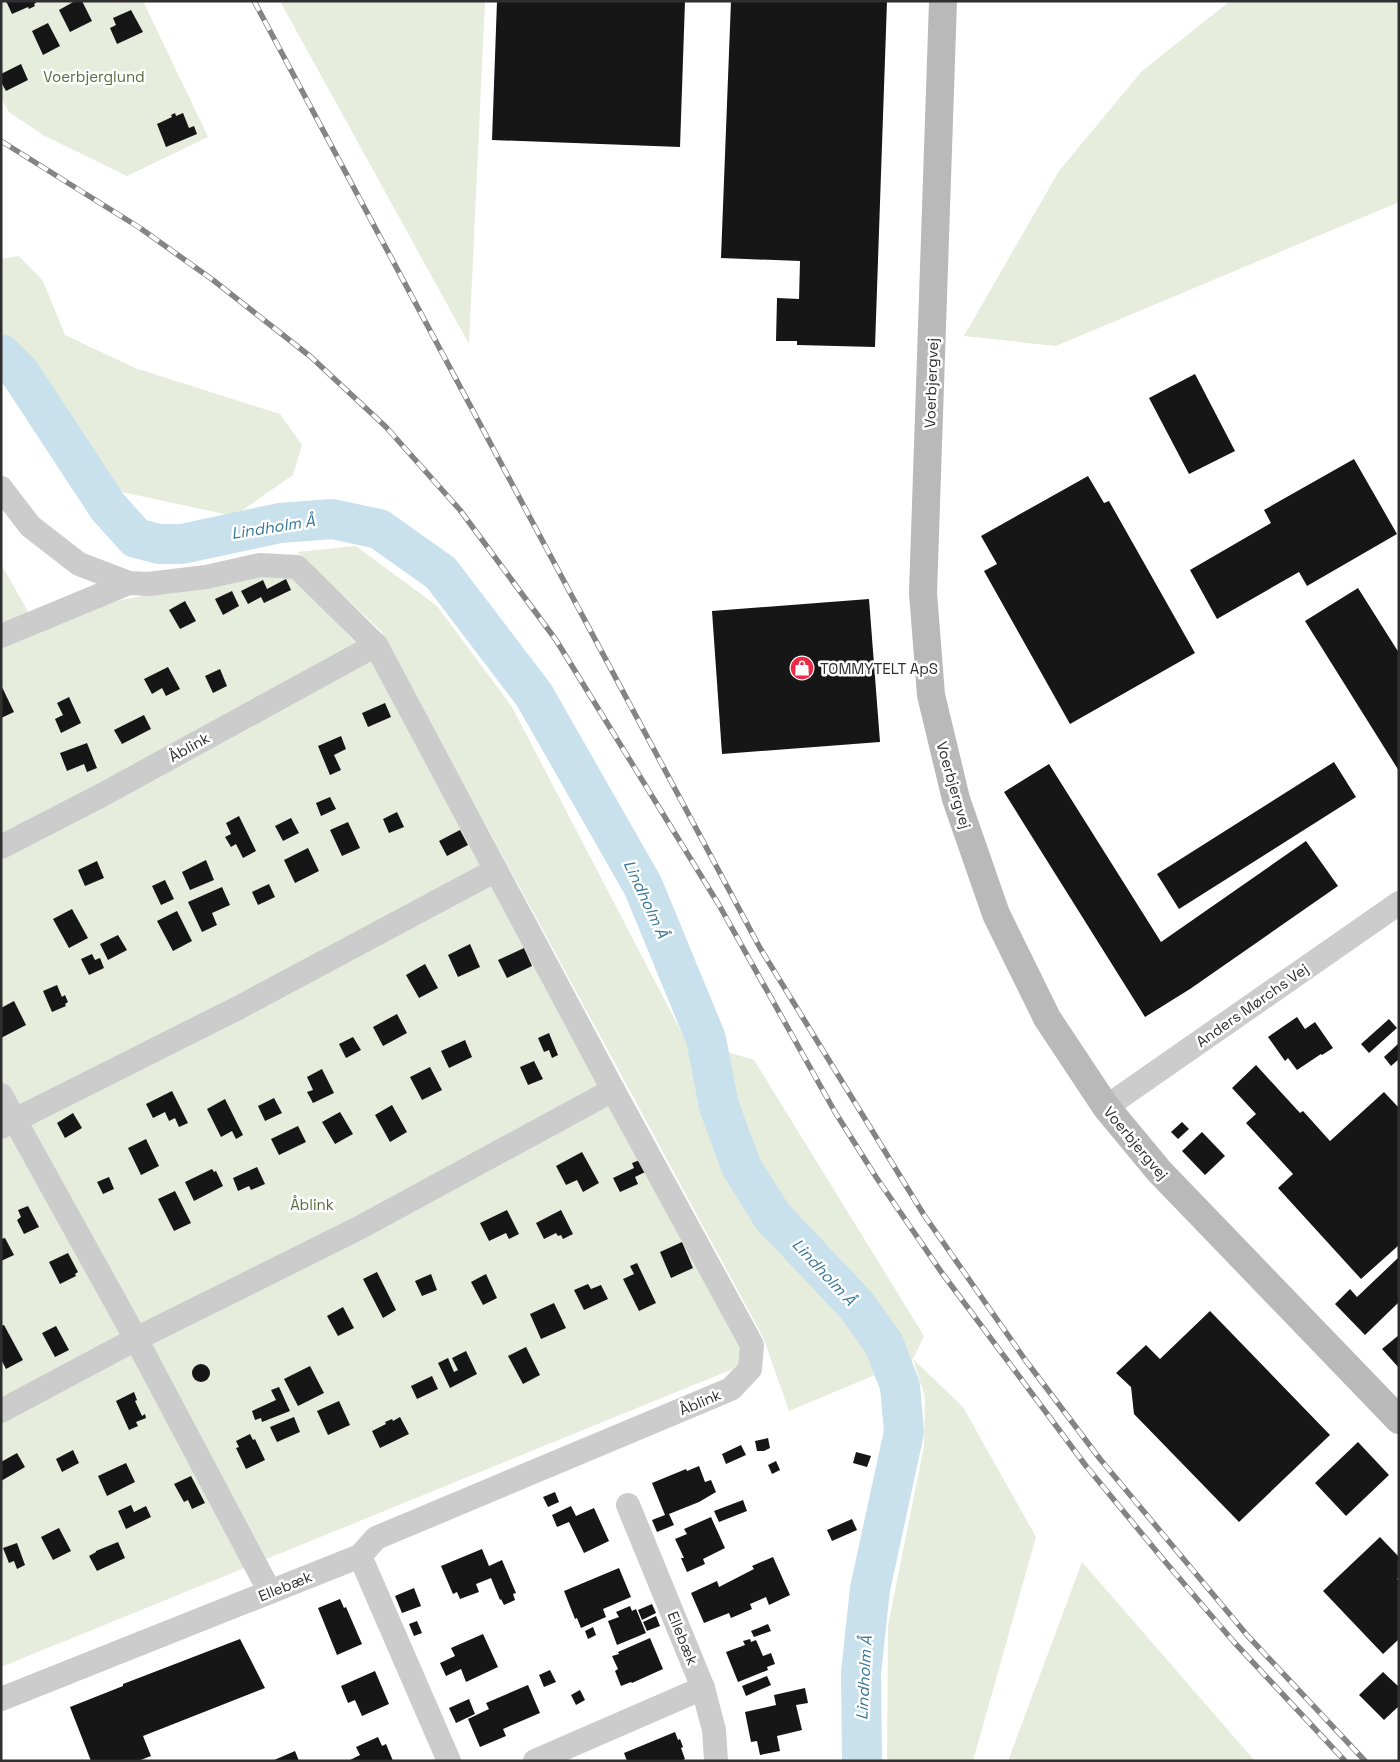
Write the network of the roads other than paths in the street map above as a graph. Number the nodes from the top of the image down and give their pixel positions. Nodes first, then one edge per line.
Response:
1 (943, 1) edge
2 (1, 488) edge
3 (129, 583) junction
4 (1, 636) edge
5 (376, 645) junction
6 (1, 847) edge
7 (496, 870) junction
8 (1399, 903) edge
9 (613, 1090) junction
10 (1, 1095) edge
11 (1106, 1107) junction
12 (8, 1124) edge
13 (136, 1339) junction
14 (1, 1411) edge
15 (1399, 1420) edge
16 (628, 1505) dead end
17 (360, 1556) junction
18 (270, 1592) junction
19 (703, 1688) junction
20 (1, 1699) edge
21 (449, 1761) edge
22 (535, 1761) edge
23 (716, 1761) edge

1 - 11 street, Voerbjergvej
2 - 3 street, Åblink
3 - 4 street, Åblink
3 - 5 street, Åblink
5 - 6 street, Åblink
5 - 7 street, Åblink
7 - 9 street, Åblink
7 - 12 street
8 - 11 street, Anders Mørchs Vej
9 - 13 street
9 - 17 street, Åblink
10 - 12 street
11 - 15 street, Voerbjergvej
12 - 13 street
13 - 14 street
13 - 18 street
16 - 19 street, Ellebæk
17 - 18 street, Ellebæk
17 - 21 street
18 - 20 street, Ellebæk
19 - 22 street
19 - 23 street, Ellebæk

